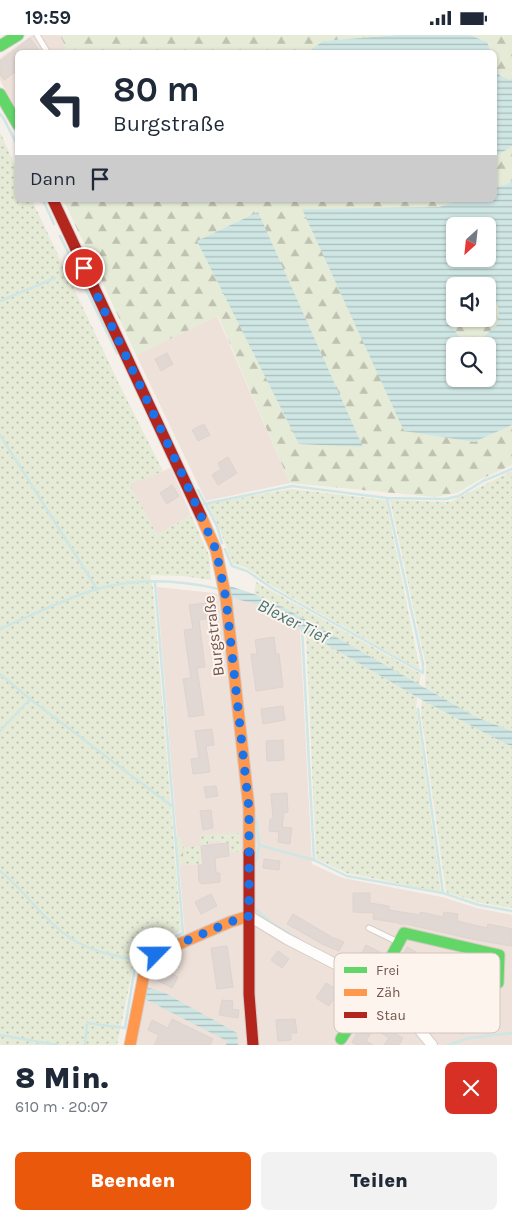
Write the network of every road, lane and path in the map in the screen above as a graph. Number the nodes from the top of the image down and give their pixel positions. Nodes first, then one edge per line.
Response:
1 (18, 35) edge
2 (37, 35) edge
3 (0, 46) edge
4 (46, 50) edge
5 (0, 94) edge
6 (15, 120) edge
7 (54, 202) edge
8 (249, 916) junction
9 (369, 928) dead end
10 (399, 942) junction
11 (393, 953) edge
12 (484, 953) edge
13 (334, 963) edge
14 (345, 1033) edge
15 (422, 1033) edge
16 (341, 1039) dead end
17 (130, 1045) edge
18 (254, 1045) edge
19 (432, 1045) edge

1 - 3 street
2 - 4 lane
5 - 6 street
7 - 8 street, Burgstraße
8 - 13 street
8 - 17 street
8 - 18 street, Burgstraße
9 - 10 lane
10 - 11 street
10 - 12 street
14 - 16 street
15 - 19 street

